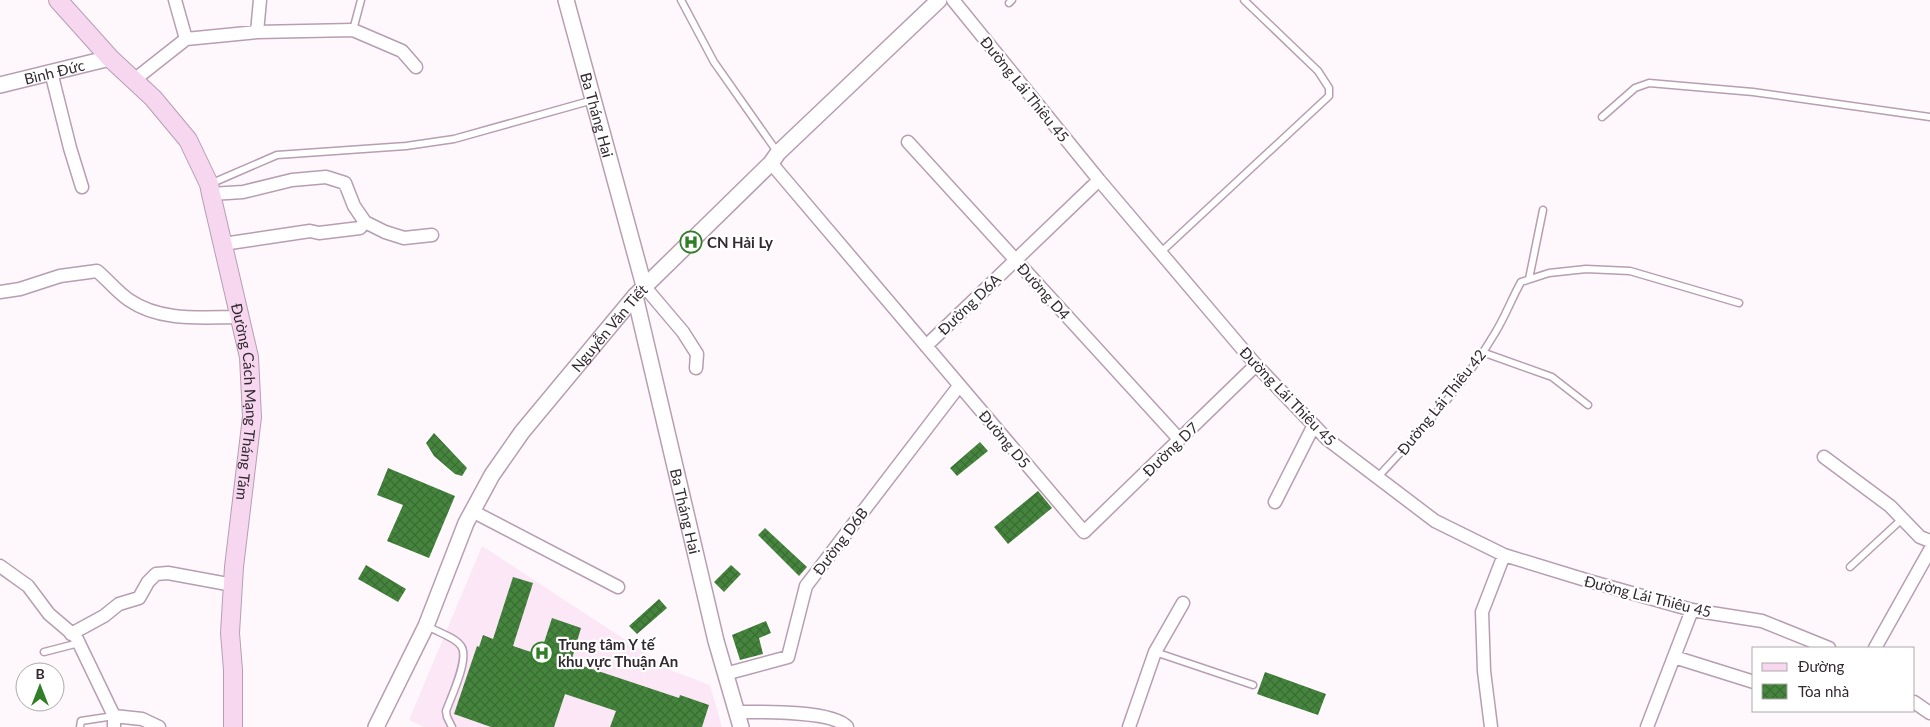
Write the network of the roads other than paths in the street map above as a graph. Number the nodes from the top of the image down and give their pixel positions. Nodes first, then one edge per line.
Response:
1 (58, 0) edge
2 (175, 0) edge
3 (260, 0) edge
4 (361, 0) edge
5 (566, 0) edge
6 (681, 0) edge
7 (939, 0) edge
8 (953, 0) edge
9 (1244, 0) edge
10 (354, 30) junction
11 (257, 32) junction
12 (186, 39) junction
13 (110, 58) junction
14 (416, 67) dead end
15 (51, 72) junction
16 (134, 80) junction
17 (0, 85) edge
18 (593, 100) junction
19 (1602, 117) dead end
20 (1930, 117) edge
21 (908, 142) dead end
22 (774, 158) junction
23 (1099, 180) junction
24 (82, 187) dead end
25 (210, 189) junction
26 (1543, 210) dead end
27 (365, 222) junction
28 (432, 235) dead end
29 (223, 244) junction
30 (1160, 253) junction
31 (1015, 260) junction
32 (1529, 279) junction
33 (640, 291) junction
34 (0, 292) edge
35 (1739, 303) dead end
36 (238, 317) junction
37 (926, 346) junction
38 (1482, 352) junction
39 (1256, 365) junction
40 (696, 368) dead end
41 (959, 386) junction
42 (1588, 405) dead end
43 (1314, 425) junction
44 (1179, 440) junction
45 (1824, 457) dead end
46 (1377, 478) junction
47 (1275, 502) dead end
48 (472, 511) junction
49 (1902, 519) junction
50 (1084, 532) joint
51 (1930, 541) edge
52 (1930, 550) edge
53 (1504, 554) junction
54 (0, 566) edge
55 (1850, 567) dead end
56 (233, 585) junction
57 (618, 587) dead end
58 (1183, 603) dead end
59 (1692, 610) junction
60 (426, 626) junction
61 (75, 639) junction
62 (1827, 647) edge
63 (1876, 647) edge
64 (44, 652) dead end
65 (1155, 652) junction
66 (1674, 656) junction
67 (725, 674) junction
68 (1752, 681) edge
69 (1253, 685) dead end
70 (1915, 703) edge
71 (1930, 713) edge
72 (739, 720) edge
73 (114, 722) edge
74 (80, 727) edge
75 (159, 727) edge
76 (233, 727) edge
77 (376, 727) edge
78 (452, 727) edge
79 (847, 727) edge
80 (1129, 727) edge
81 (1491, 727) edge
82 (1647, 727) edge

1 - 13 main road, Đường Cách Mạng Tháng Tám
2 - 12 street
3 - 11 street
4 - 10 lane
5 - 18 street, Ba Tháng Hai
6 - 22 lane
7 - 22 street, Nguyễn Văn Tiết
8 - 23 street, Đường Lái Thiêu 45
9 - 30 lane
10 - 11 street
10 - 14 street
11 - 12 street
12 - 16 street
13 - 15 street, Bình Đức
13 - 16 main road, Đường Cách Mạng Tháng Tám
15 - 17 street, Bình Đức
15 - 24 street
16 - 25 main road, Đường Cách Mạng Tháng Tám
18 - 25 lane
18 - 33 street, Ba Tháng Hai
19 - 20 lane
21 - 31 street, Đường D4
22 - 33 street, Nguyễn Văn Tiết
22 - 37 street, Đường D5
23 - 30 street, Đường Lái Thiêu 45
23 - 31 street, Đường D6A
25 - 27 street
25 - 29 main road, Đường Cách Mạng Tháng Tám
26 - 32 lane
27 - 28 street
27 - 29 street
29 - 36 main road, Đường Cách Mạng Tháng Tám
30 - 39 street, Đường Lái Thiêu 45
31 - 37 street, Đường D6A
31 - 44 street, Đường D4
32 - 35 lane
32 - 38 lane, Đường Lái Thiêu 42
33 - 40 street
33 - 48 street, Nguyễn Văn Tiết
33 - 67 street, Ba Tháng Hai
34 - 36 street
36 - 56 main road, Đường Cách Mạng Tháng Tám
37 - 41 street, Đường D5
38 - 42 lane
38 - 46 lane, Đường Lái Thiêu 42
39 - 43 street, Đường Lái Thiêu 45
39 - 44 street, Đường D7
41 - 50 street, Đường D5
41 - 67 street, Đường D6B
43 - 46 street, Đường Lái Thiêu 45
43 - 47 street
44 - 50 street, Đường D7
45 - 49 street
46 - 53 street, Đường Lái Thiêu 45
48 - 57 street
48 - 60 street, Nguyễn Văn Tiết
49 - 51 street
49 - 55 lane
52 - 63 street
53 - 59 street, Đường Lái Thiêu 45
53 - 81 street
54 - 61 street
56 - 61 street
56 - 76 main road, Đường Cách Mạng Tháng Tám
58 - 65 street
59 - 62 street, Đường Lái Thiêu 45
59 - 66 street
60 - 77 street, Nguyễn Văn Tiết
60 - 78 lane
61 - 64 lane
61 - 73 street
65 - 69 lane
65 - 80 street
66 - 68 street
66 - 82 street
67 - 72 street, Ba Tháng Hai
70 - 71 street
72 - 79 street
73 - 74 lane
73 - 75 street

